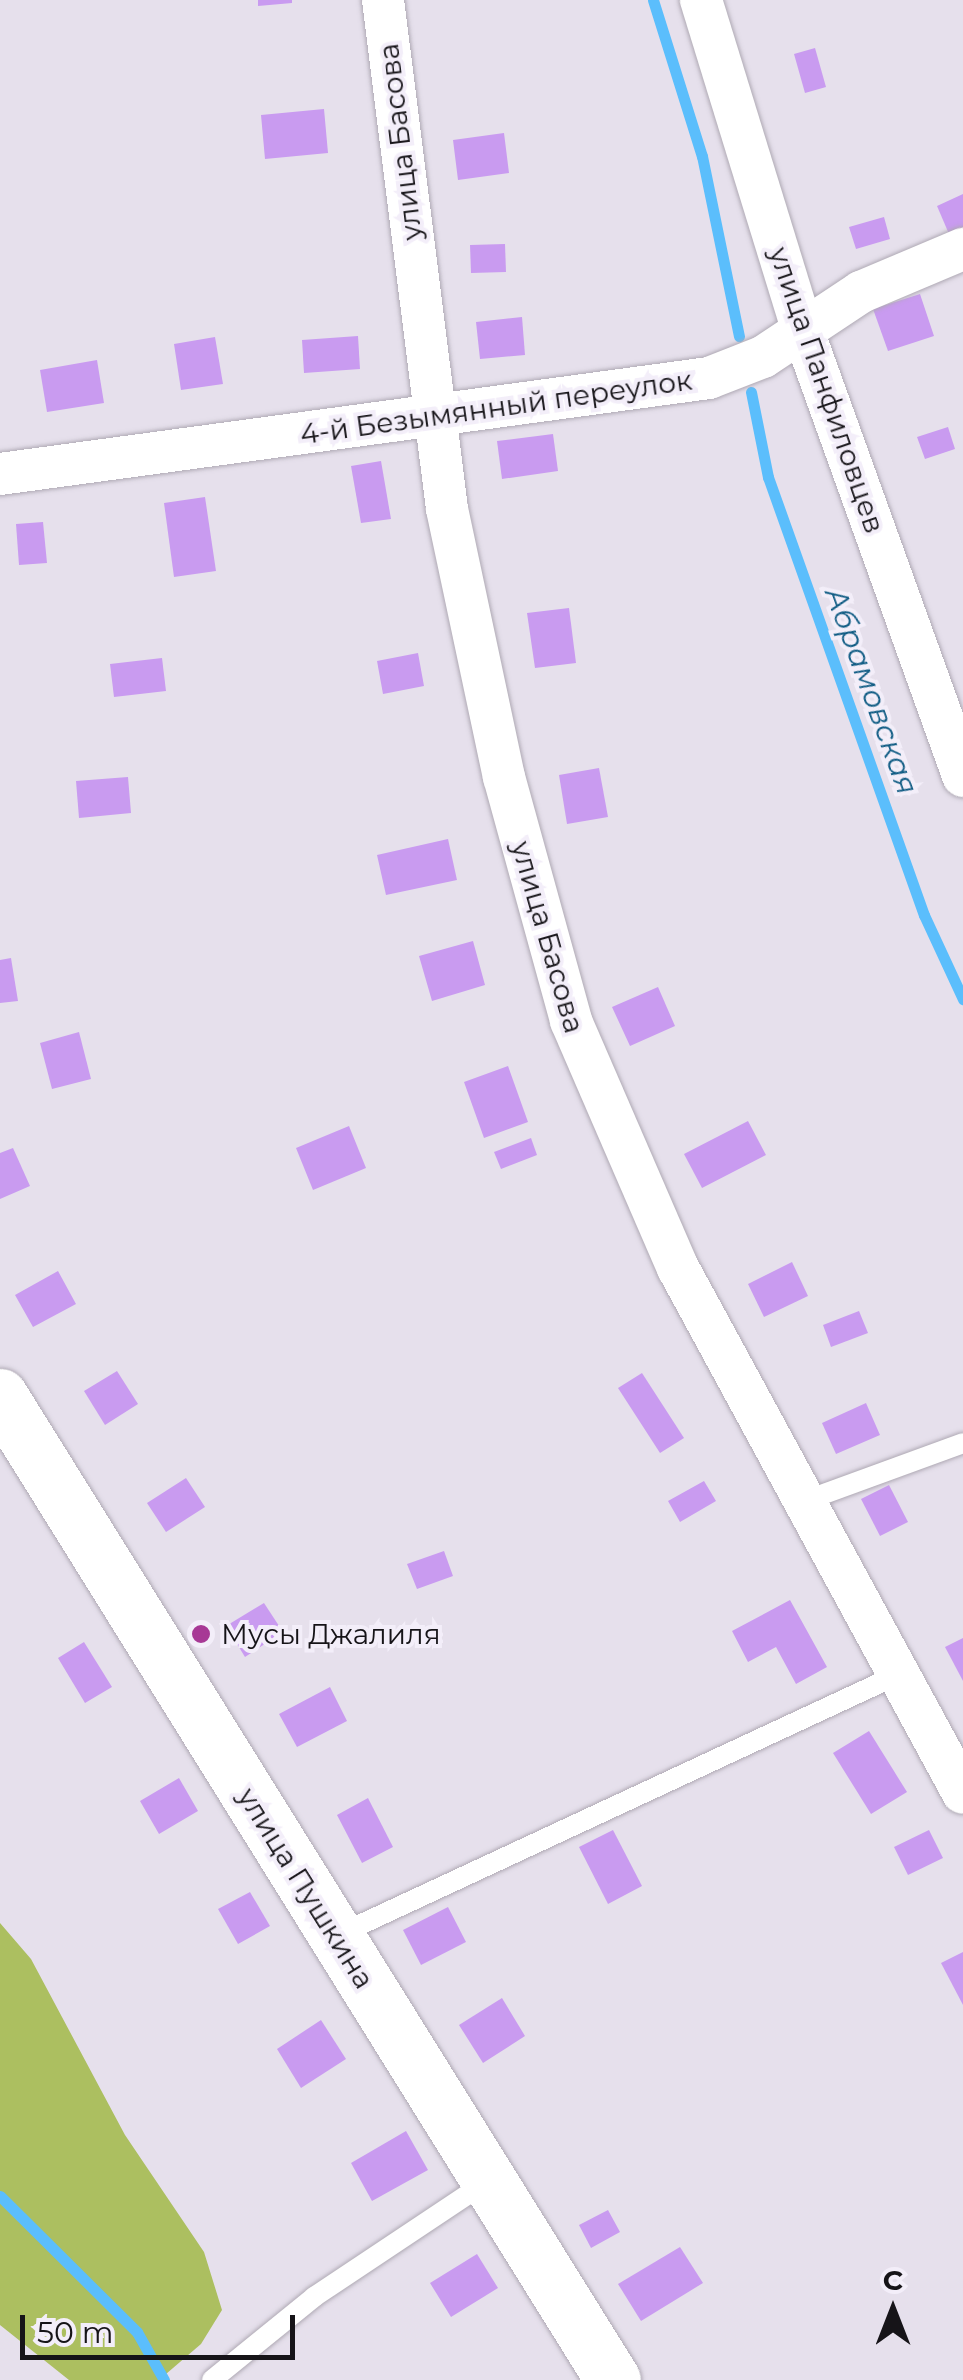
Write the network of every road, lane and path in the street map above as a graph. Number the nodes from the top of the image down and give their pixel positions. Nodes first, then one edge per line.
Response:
1 (382, 0) edge
2 (701, 0) edge
3 (963, 250) edge
4 (804, 331) junction
5 (432, 417) junction
6 (0, 474) edge
7 (963, 776) edge
8 (0, 1396) edge
9 (963, 1443) edge
10 (802, 1502) junction
11 (895, 1676) junction
12 (963, 1793) edge
13 (336, 1936) junction
14 (489, 2180) junction
15 (212, 2380) edge
16 (613, 2380) edge

1 - 5 street, улица Басова
2 - 4 street, улица Панфиловцев
3 - 4 street, 4-й Безымянный переулок
4 - 5 street, 4-й Безымянный переулок
4 - 7 street, улица Панфиловцев
5 - 6 street, 4-й Безымянный переулок
5 - 10 street, улица Басова
8 - 13 street, улица Пушкина
9 - 10 lane
10 - 11 street, улица Басова
11 - 12 street, улица Басова
11 - 13 lane
13 - 14 street, улица Пушкина
14 - 15 lane
14 - 16 street, улица Пушкина

